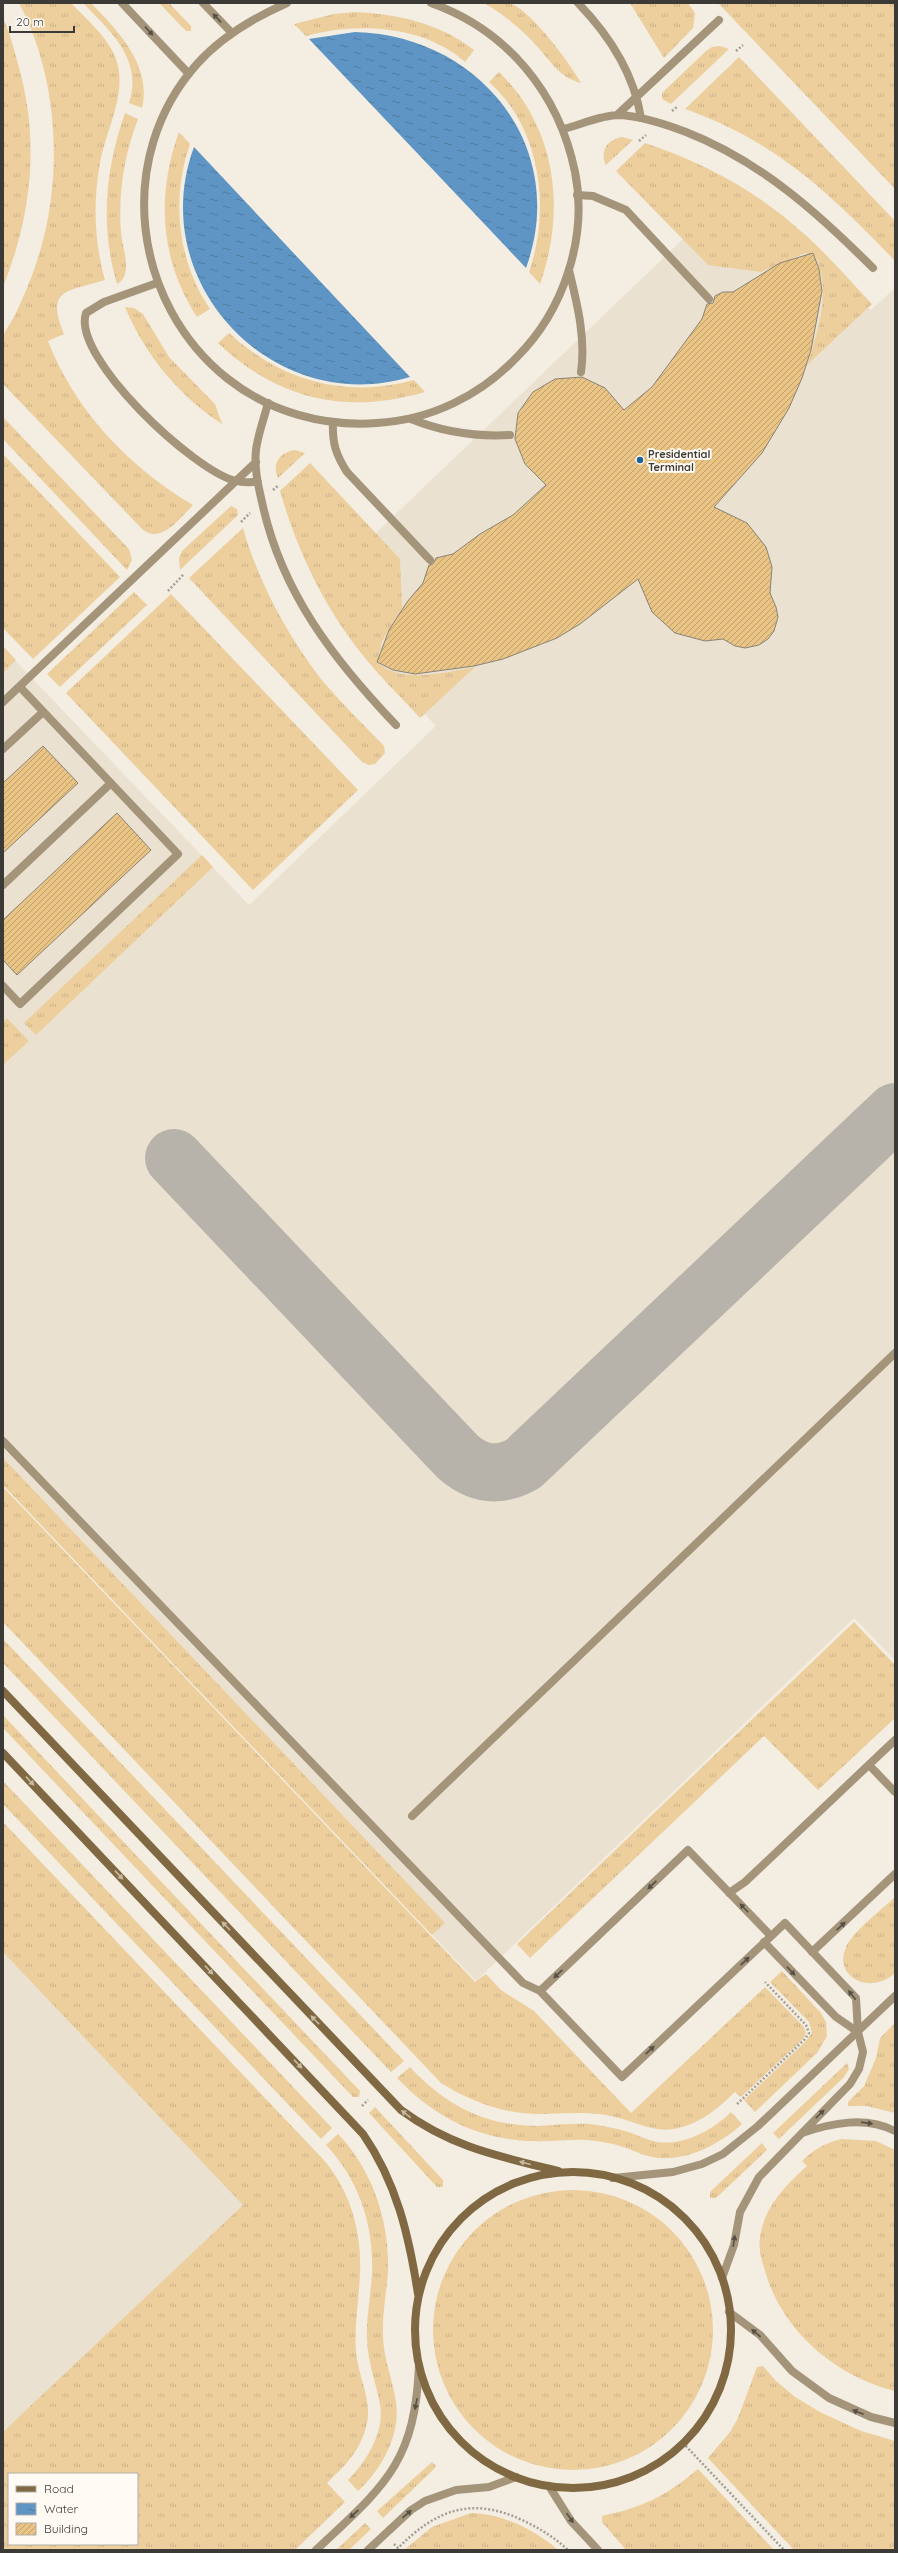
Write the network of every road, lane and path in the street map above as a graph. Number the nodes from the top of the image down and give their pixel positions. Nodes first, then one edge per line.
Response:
1 (122, 3) edge
2 (203, 3) edge
3 (287, 3) edge
4 (432, 3) edge
5 (578, 3) edge
6 (445, 5) edge
7 (719, 20) dead end
8 (232, 33) junction
9 (743, 45) dead end
10 (736, 51) dead end
11 (189, 74) junction
12 (638, 96) junction
13 (617, 115) junction
14 (641, 118) junction
15 (563, 129) junction
16 (577, 195) junction
17 (873, 268) dead end
18 (569, 270) junction
19 (157, 283) junction
20 (709, 299) dead end
21 (581, 372) dead end
22 (268, 403) junction
23 (411, 418) junction
24 (333, 422) junction
25 (510, 436) dead end
26 (256, 462) junction
27 (236, 481) junction
28 (258, 482) junction
29 (430, 560) dead end
30 (184, 574) dead end
31 (168, 591) dead end
32 (20, 686) junction
33 (3, 702) edge
34 (43, 712) junction
35 (396, 725) dead end
36 (3, 749) edge
37 (111, 783) junction
38 (3, 885) edge
39 (3, 986) edge
40 (895, 1353) edge
41 (3, 1441) edge
42 (3, 1691) edge
43 (895, 1740) edge
44 (3, 1753) edge
45 (869, 1765) junction
46 (895, 1792) edge
47 (412, 1816) dead end
48 (895, 1874) edge
49 (729, 1893) junction
50 (771, 1936) junction
51 (764, 1942) junction
52 (812, 1952) junction
53 (766, 1982) dead end
54 (540, 1991) junction
55 (895, 1996) edge
56 (858, 2032) junction
57 (368, 2100) dead end
58 (737, 2104) dead end
59 (362, 2106) dead end
60 (895, 2131) edge
61 (801, 2133) junction
62 (562, 2173) junction
63 (613, 2178) junction
64 (722, 2278) junction
65 (418, 2297) junction
66 (730, 2312) junction
67 (419, 2365) junction
68 (895, 2423) edge
69 (683, 2443) junction
70 (516, 2476) junction
71 (549, 2486) junction
72 (394, 2543) dead end
73 (316, 2550) edge
74 (368, 2550) edge
75 (568, 2550) edge
76 (598, 2550) edge
77 (784, 2550) edge

1 -> 11 street
8 -> 2 street
3 - 8 street
4 - 6 street
5 - 12 street
6 - 15 street
7 - 12 street
8 - 11 street
9 - 10 path
11 - 19 street
12 - 13 street
12 - 14 street
13 - 14 street
13 - 15 street
14 - 17 street
15 - 16 street
16 - 18 street
16 - 20 street
18 - 21 street
18 - 23 street
19 - 22 street
19 - 27 street
22 - 24 street
22 - 26 street
23 - 24 street
23 - 25 street
24 - 29 street
26 - 27 street
26 - 28 street
27 - 28 street
27 - 32 street
28 - 35 street
30 - 31 path
32 - 33 street
32 - 34 street
34 - 36 street
34 - 37 street
37 - 38 street
37 - 39 street
40 - 47 street
41 - 54 street
62 -> 42 street
43 - 45 street
44 -> 65 street
45 - 46 street
45 - 49 street
52 -> 48 street
50 -> 49 street
49 -> 54 street
50 - 51 street
50 - 52 street
54 -> 51 street
51 -> 56 street
56 -> 52 street
53 - 58 path
55 - 56 street
61 -> 56 street
56 - 63 street
57 - 59 path
61 -> 60 street
64 -> 61 street
62 - 63 street
62 - 65 street
63 - 64 street
64 - 66 street
65 - 67 street
68 -> 66 street
66 - 69 street
67 - 70 street
67 -> 73 street
69 - 71 street
69 - 77 path
70 - 71 street
74 -> 70 street
71 -> 76 street
72 - 75 path

